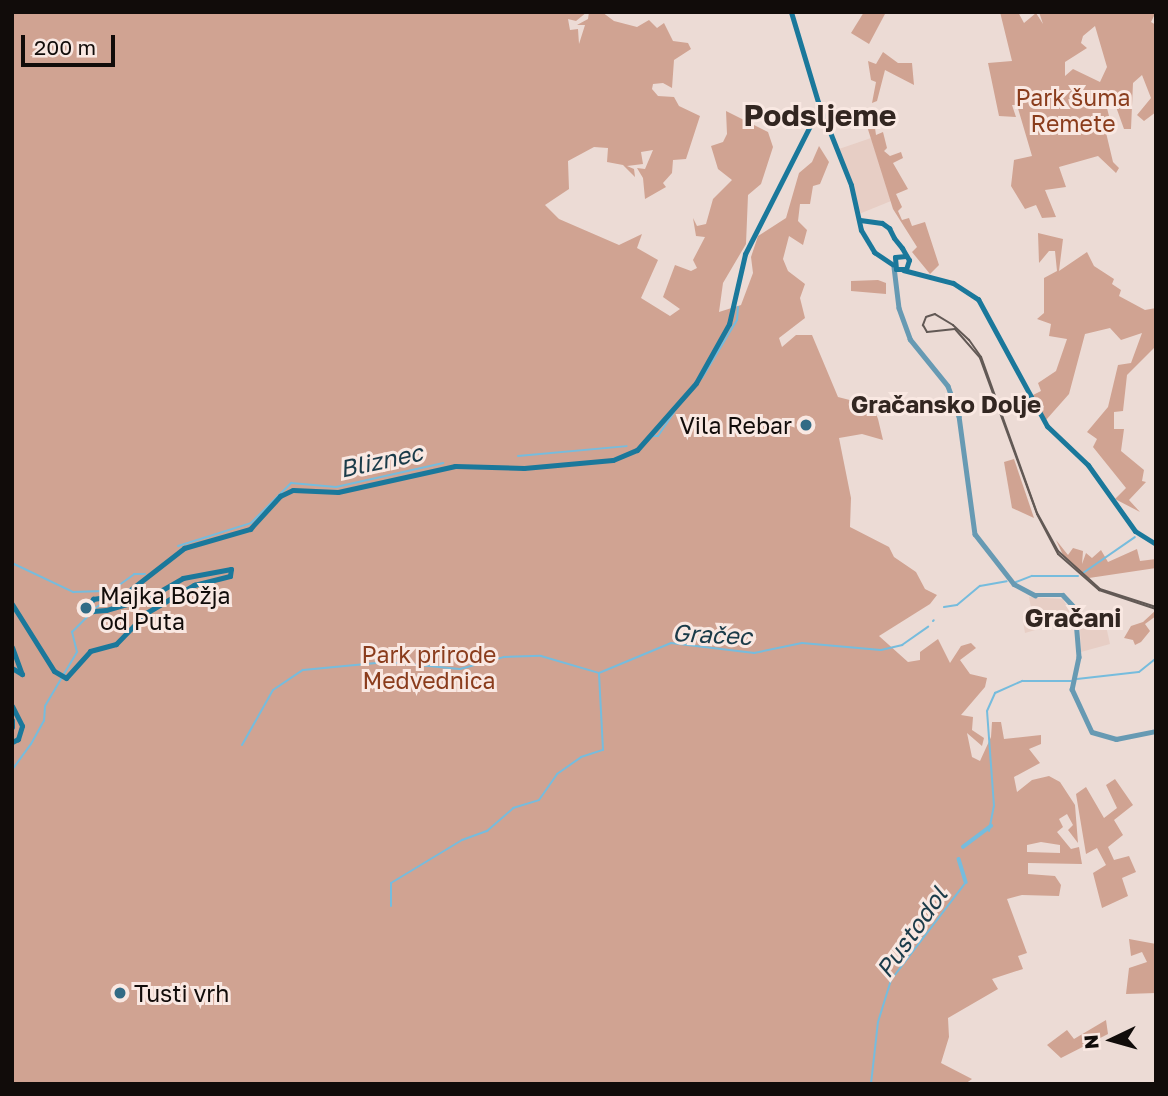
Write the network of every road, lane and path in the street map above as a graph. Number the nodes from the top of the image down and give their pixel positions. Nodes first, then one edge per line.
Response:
1 (791, 12) edge
2 (820, 106) junction
3 (824, 118) junction
4 (808, 127) junction
5 (858, 218) junction
6 (866, 224) junction
7 (861, 230) junction
8 (906, 256) junction
9 (909, 264) junction
10 (898, 268) junction
11 (915, 274) junction
12 (1156, 544) edge
13 (12, 604) edge
14 (12, 647) edge
15 (12, 668) edge
16 (12, 706) edge
17 (12, 720) edge
18 (12, 727) edge
19 (1156, 731) edge
20 (12, 742) edge

1 - 2 main road
2 - 3 main road
2 - 4 main road
3 - 4 main road
3 - 5 main road
4 - 13 main road
5 - 6 main road
5 - 7 main road
6 - 7 main road
6 - 8 main road
7 - 10 main road
8 - 9 main road
8 - 10 main road
9 - 10 main road
9 - 11 main road
10 - 11 main road
10 - 19 street
11 - 12 main road
14 - 15 main road
16 - 20 main road
17 - 18 main road

